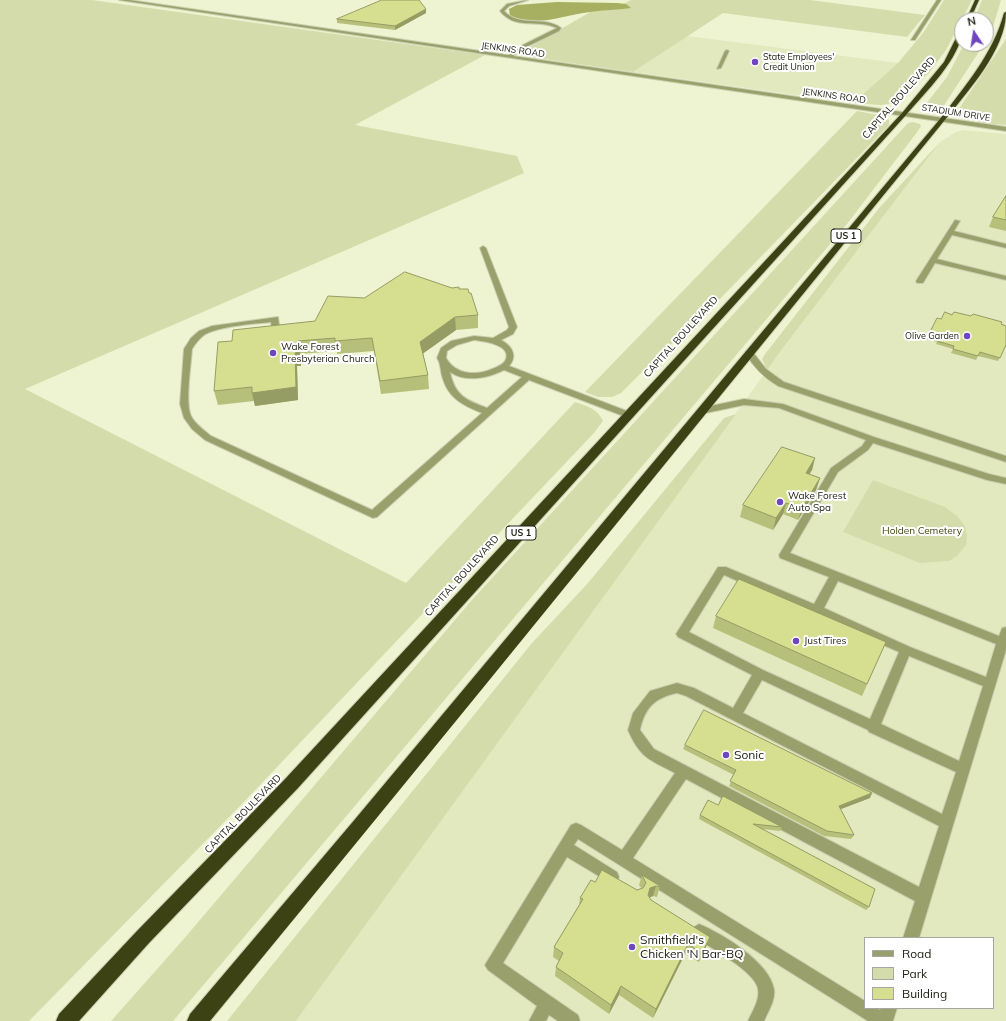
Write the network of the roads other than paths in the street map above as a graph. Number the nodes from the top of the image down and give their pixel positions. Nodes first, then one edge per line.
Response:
1 (121, 0) edge
2 (526, 0) edge
3 (939, 0) edge
4 (977, 0) edge
5 (972, 12) edge
6 (1006, 13) edge
7 (1005, 26) edge
8 (913, 39) dead end
9 (954, 49) edge
10 (727, 51) dead end
11 (509, 57) junction
12 (719, 68) dead end
13 (904, 114) junction
14 (942, 120) junction
15 (1006, 129) edge
16 (957, 221) dead end
17 (950, 232) junction
18 (1006, 246) edge
19 (483, 248) dead end
20 (933, 260) junction
21 (1006, 278) edge
22 (920, 281) dead end
23 (276, 332) edge
24 (494, 341) junction
25 (750, 353) junction
26 (444, 365) junction
27 (504, 367) junction
28 (528, 376) junction
29 (701, 410) junction
30 (488, 412) junction
31 (629, 415) junction
32 (871, 439) junction
33 (1006, 459) edge
34 (1006, 480) edge
35 (835, 575) junction
36 (817, 610) junction
37 (1004, 636) edge
38 (906, 650) junction
39 (759, 673) junction
40 (989, 683) junction
41 (736, 715) junction
42 (874, 728) junction
43 (963, 769) junction
44 (684, 771) junction
45 (946, 823) junction
46 (566, 848) junction
47 (624, 859) junction
48 (623, 884) edge
49 (923, 897) junction
50 (687, 925) edge
51 (910, 937) edge
52 (547, 1003) junction
53 (864, 1009) edge
54 (865, 1009) edge
55 (889, 1009) edge
56 (66, 1021) edge
57 (196, 1021) edge
58 (537, 1021) edge
59 (572, 1021) edge
60 (756, 1021) edge
61 (884, 1021) edge

1 - 11 street, JENKINS ROAD
2 - 11 street
3 - 8 street
4 - 5 highway
6 - 7 highway, US 1
7 - 14 highway, US 1
9 - 13 highway, CAPITAL BOULEVARD / US 1
10 - 12 street
11 - 13 street, JENKINS ROAD
13 - 14 street, STADIUM DRIVE
13 - 31 highway, CAPITAL BOULEVARD / US 1
14 - 15 street, STADIUM DRIVE
14 - 25 highway, US 1
16 - 17 street
17 - 18 street
17 - 20 street
19 - 24 street
20 - 21 street
20 - 22 street
23 - 30 street
24 - 26 street
24 - 27 street
25 - 29 highway, US 1
25 - 33 street
26 - 27 street
26 - 30 street
27 - 28 street
28 - 30 street
28 - 31 street
29 - 32 street
29 - 57 highway, US 1
31 - 56 highway, CAPITAL BOULEVARD / US 1
32 - 34 street
32 - 35 street
35 - 36 street
35 - 37 street
36 - 38 street
36 - 39 street
37 - 40 street
38 - 40 street
38 - 42 street
39 - 41 street
39 - 42 street
40 - 43 street
41 - 44 street
41 - 45 street
42 - 43 street
43 - 45 street
44 - 47 street
44 - 49 street
45 - 49 street
46 - 47 street
46 - 48 street
46 - 52 street
47 - 53 street
49 - 51 street
50 - 60 street
52 - 58 street
52 - 59 street
54 - 61 street
55 - 61 street

